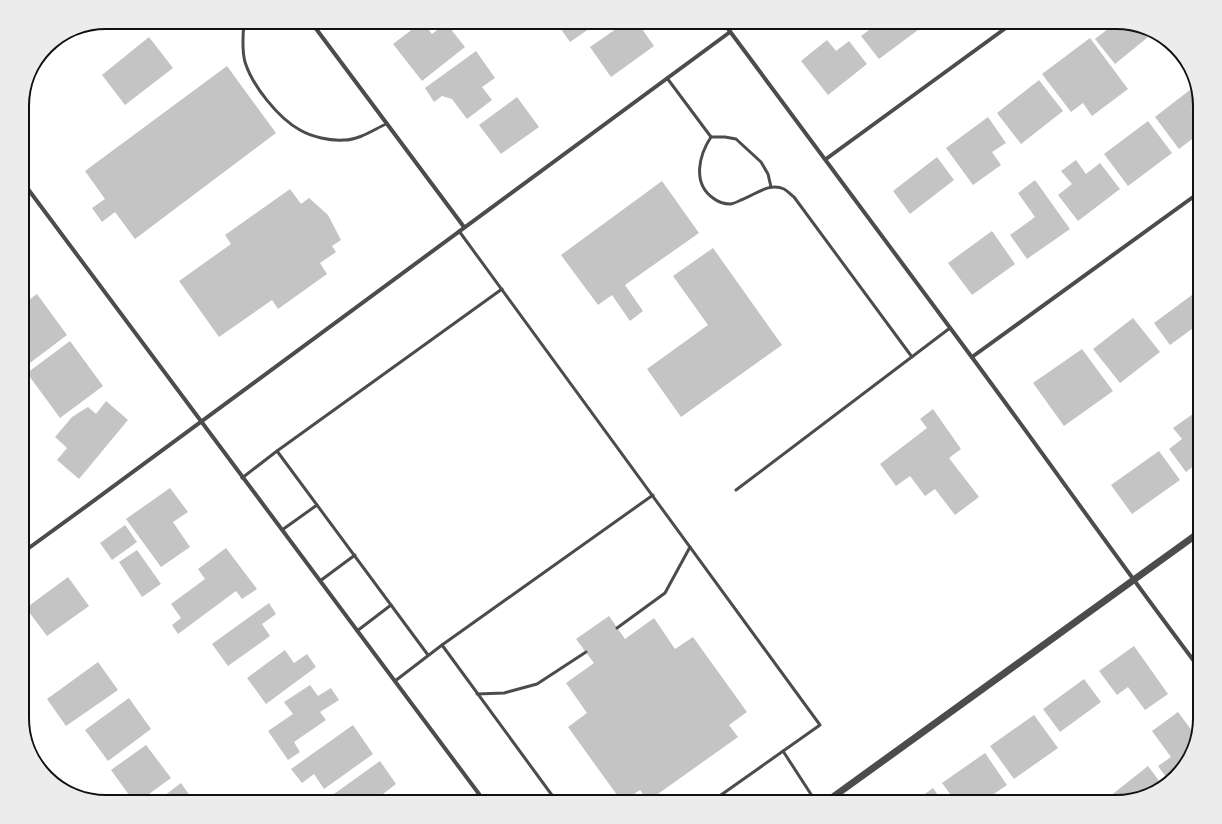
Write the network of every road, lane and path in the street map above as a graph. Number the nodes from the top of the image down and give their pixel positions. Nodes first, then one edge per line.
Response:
1 (244, 29) edge
2 (316, 29) edge
3 (728, 29) edge
4 (1004, 29) edge
5 (730, 32) junction
6 (667, 78) junction
7 (386, 124) junction
8 (711, 137) junction
9 (826, 159) junction
10 (771, 188) junction
11 (29, 190) edge
12 (1193, 197) edge
13 (464, 227) junction
14 (459, 231) junction
15 (502, 289) junction
16 (950, 328) junction
17 (912, 357) junction
18 (972, 357) junction
19 (202, 423) junction
20 (277, 451) junction
21 (242, 478) junction
22 (736, 490) dead end
23 (653, 495) junction
24 (318, 505) junction
25 (282, 530) junction
26 (1193, 537) edge
27 (690, 547) junction
28 (29, 548) edge
29 (355, 556) junction
30 (1133, 580) junction
31 (320, 581) junction
32 (391, 605) junction
33 (617, 628) dead end
34 (357, 631) junction
35 (442, 645) junction
36 (586, 652) dead end
37 (428, 655) junction
38 (1193, 660) edge
39 (395, 681) junction
40 (478, 694) junction
41 (783, 751) junction
42 (480, 795) edge
43 (552, 795) edge
44 (721, 795) edge
45 (811, 795) edge
46 (836, 795) edge

1 - 7 lane
2 - 7 street
3 - 5 street
4 - 9 street
5 - 6 street
5 - 9 street
6 - 8 lane
6 - 13 street
7 - 13 street
8 - 10 lane
8 - 10 lane
9 - 16 street
10 - 17 lane
11 - 19 street
12 - 18 street
13 - 14 street
14 - 15 lane
14 - 19 street
15 - 20 lane
15 - 23 lane
16 - 17 lane
16 - 18 street
17 - 22 lane
18 - 30 street
19 - 21 street
19 - 28 street
20 - 21 lane
20 - 24 lane
21 - 25 street
23 - 27 lane
23 - 35 lane
24 - 25 lane
24 - 29 lane
25 - 31 street
26 - 30 street
27 - 33 lane
27 - 41 lane
29 - 31 lane
29 - 32 lane
30 - 38 street
30 - 46 street
31 - 34 street
32 - 34 lane
32 - 37 lane
34 - 39 street
35 - 37 lane
35 - 40 lane
36 - 40 lane
37 - 39 lane
39 - 42 street
40 - 43 lane
41 - 44 lane
41 - 45 lane

